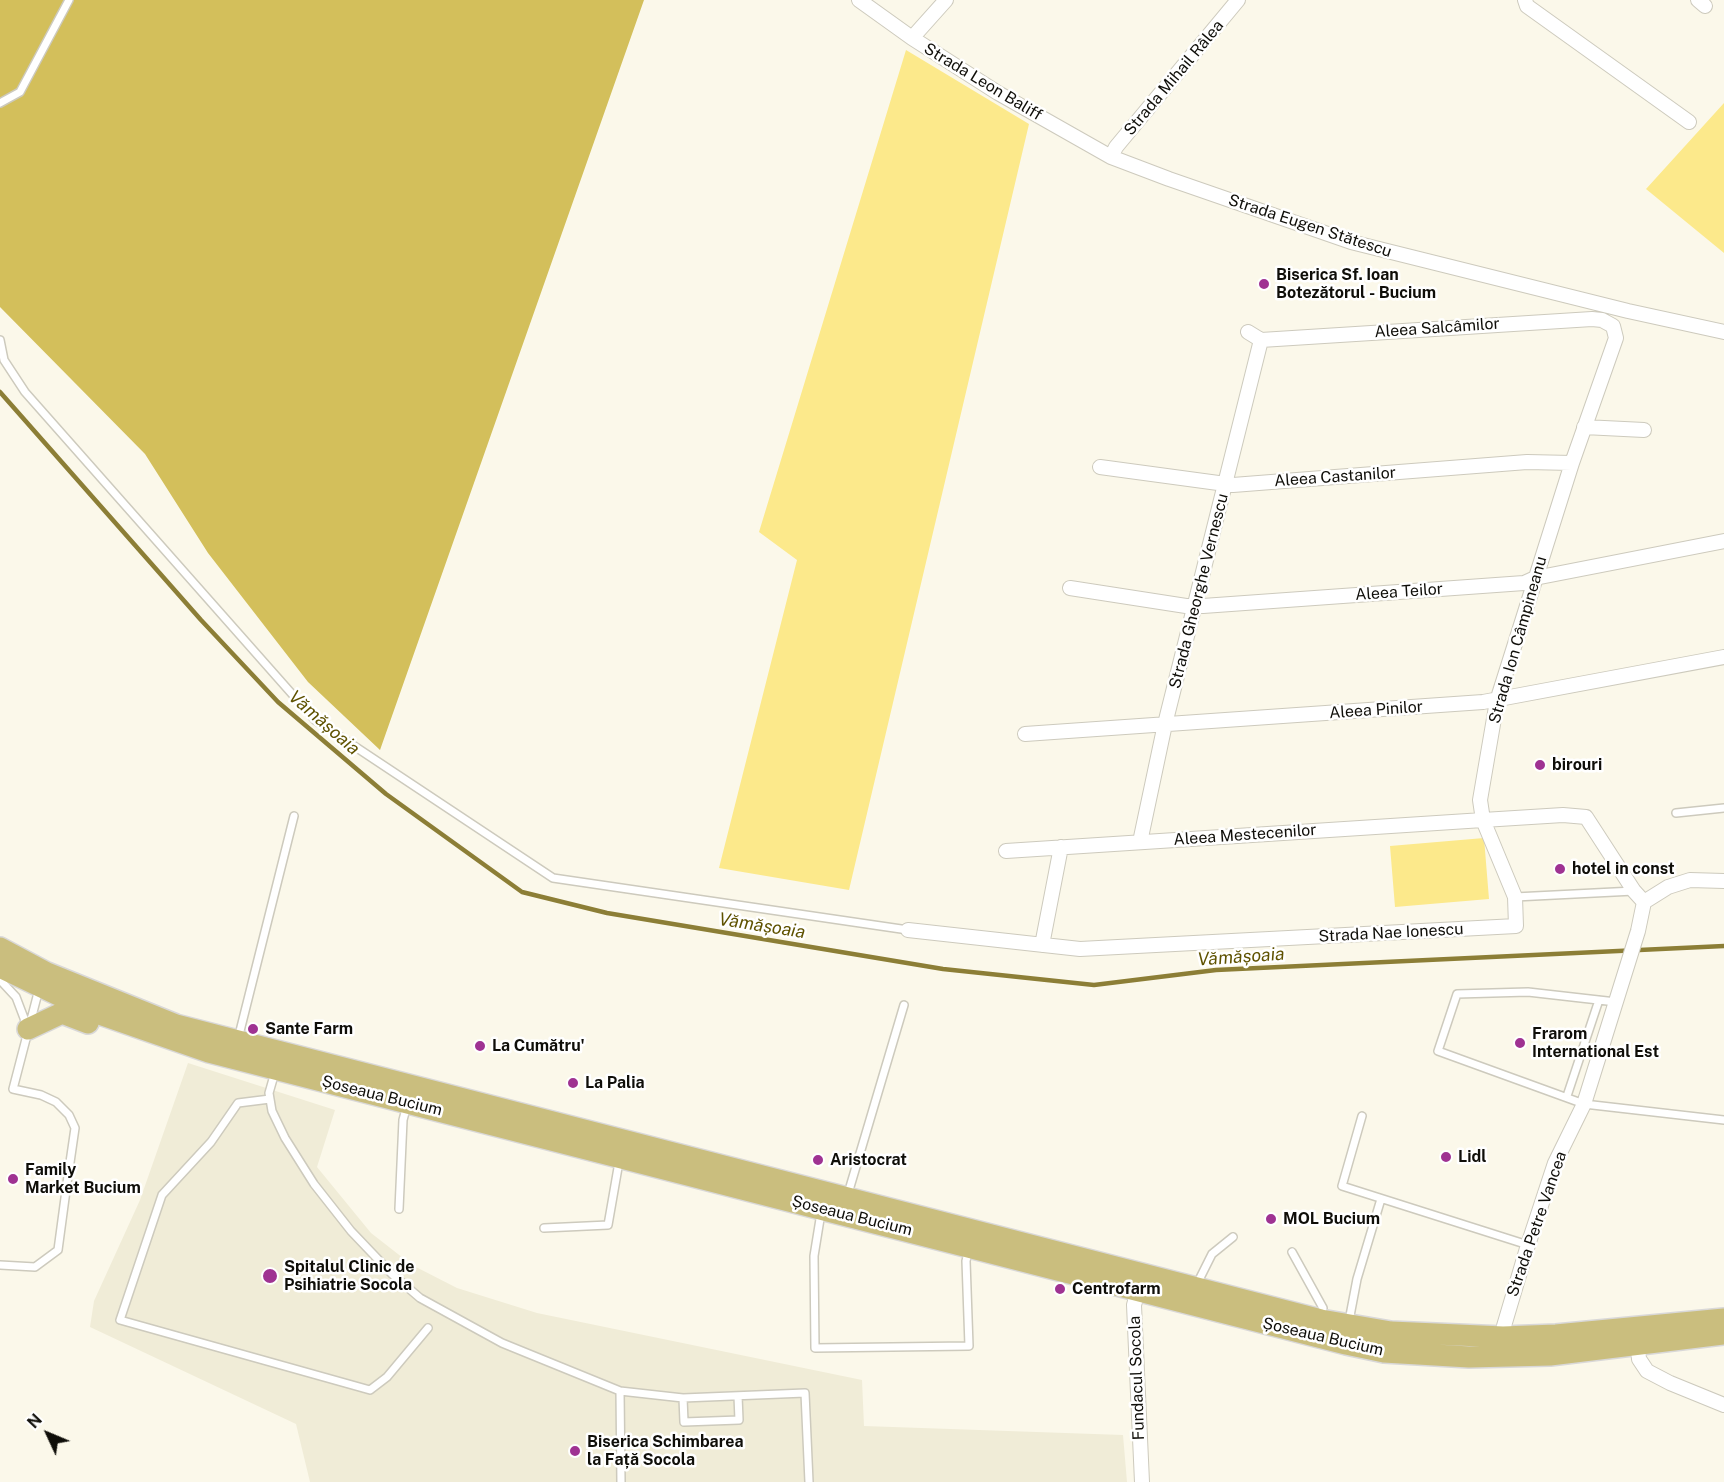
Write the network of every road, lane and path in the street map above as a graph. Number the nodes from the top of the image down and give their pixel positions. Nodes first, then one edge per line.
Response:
1 (69, 0) edge
2 (859, 0) edge
3 (946, 0) edge
4 (1238, 0) edge
5 (1525, 0) edge
6 (912, 38) junction
7 (0, 103) edge
8 (1689, 122) dead end
9 (1111, 157) junction
10 (1248, 332) dead end
11 (1724, 332) edge
12 (1616, 338) joint
13 (0, 340) edge
14 (1261, 340) junction
15 (1584, 427) junction
16 (1644, 430) dead end
17 (1572, 463) junction
18 (1100, 467) dead end
19 (1227, 485) junction
20 (1724, 541) edge
21 (1535, 578) junction
22 (1070, 588) dead end
23 (1195, 606) junction
24 (1724, 657) edge
25 (1497, 701) junction
26 (1166, 724) junction
27 (1025, 734) dead end
28 (1724, 808) edge
29 (1676, 813) dead end
30 (294, 816) dead end
31 (1483, 820) junction
32 (1140, 842) junction
33 (1061, 847) junction
34 (1006, 851) dead end
35 (1724, 881) edge
36 (1634, 891) junction
37 (1515, 897) junction
38 (1644, 902) junction
39 (908, 930) joint
40 (1042, 945) junction
41 (0, 948) edge
42 (0, 967) edge
43 (0, 980) edge
44 (43, 981) junction
45 (1599, 1000) junction
46 (1616, 1002) junction
47 (904, 1005) dead end
48 (134, 1028) junction
49 (28, 1029) junction
50 (237, 1042) junction
51 (277, 1061) junction
52 (409, 1095) junction
53 (1567, 1096) junction
54 (270, 1099) junction
55 (1584, 1104) junction
56 (1362, 1116) dead end
57 (1724, 1120) edge
58 (623, 1149) junction
59 (1381, 1199) junction
60 (824, 1201) junction
61 (845, 1206) junction
62 (399, 1209) dead end
63 (544, 1228) dead end
64 (1233, 1237) dead end
65 (971, 1238) junction
66 (1528, 1245) junction
67 (1292, 1252) dead end
68 (0, 1265) edge
69 (1140, 1282) junction
70 (1193, 1296) junction
71 (1724, 1319) edge
72 (1321, 1320) junction
73 (1348, 1325) junction
74 (428, 1328) dead end
75 (1724, 1334) edge
76 (1636, 1336) junction
77 (1503, 1347) junction
78 (620, 1391) junction
79 (738, 1396) junction
80 (683, 1398) junction
81 (1724, 1405) edge
82 (621, 1482) edge
83 (809, 1482) edge
84 (1142, 1482) edge

1 - 7 lane
2 - 6 street, Strada Leon Baliff
3 - 6 street
4 - 9 street, Strada Mihail Râlea
5 - 8 street
6 - 9 street, Strada Leon Baliff
9 - 11 street, Strada Eugen Stătescu
10 - 14 street
12 - 14 street, Aleea Salcâmilor
12 - 15 street, Strada Ion Câmpineanu
13 - 39 lane
14 - 19 street, Strada Gheorghe Vernescu
15 - 16 street
15 - 17 street, Strada Ion Câmpineanu
17 - 19 street, Aleea Castanilor
17 - 21 street, Strada Ion Câmpineanu
18 - 19 street, Aleea Castanilor
19 - 23 street, Strada Gheorghe Vernescu
20 - 21 street, Aleea Teilor
21 - 23 street, Aleea Teilor
21 - 25 street, Strada Ion Câmpineanu
22 - 23 street, Aleea Teilor
23 - 26 street, Strada Gheorghe Vernescu
24 - 25 street, Aleea Pinilor
25 - 26 street, Aleea Pinilor
25 - 31 street, Strada Ion Câmpineanu
26 - 27 street, Aleea Pinilor
26 - 32 street, Strada Gheorghe Vernescu
28 - 29 lane
30 - 50 lane
31 - 32 street, Aleea Mestecenilor
31 - 36 street
31 - 37 street, Strada Ion Câmpineanu
32 - 33 street, Aleea Mestecenilor
33 - 34 street, Aleea Mestecenilor
33 - 40 street
35 - 38 street
36 - 37 lane
36 - 38 street
37 - 40 street, Strada Nae Ionescu
38 - 46 street, Strada Petre Vancea
39 - 40 street, Strada Nae Ionescu
41 - 44 main road, Șoseaua Bucium
42 - 44 main road, Șoseaua Bucium
43 - 49 lane
44 - 48 main road, Șoseaua Bucium
44 - 49 lane
44 - 50 main road, Șoseaua Bucium
45 - 46 lane
45 - 53 lane
45 - 53 lane
46 - 55 street, Strada Petre Vancea
47 - 61 lane
48 - 49 main road
48 - 51 main road, Șoseaua Bucium
49 - 68 lane
50 - 51 main road, Șoseaua Bucium
51 - 52 main road, Șoseaua Bucium
51 - 54 lane
52 - 58 main road, Șoseaua Bucium
52 - 62 lane
53 - 55 lane
54 - 74 lane
54 - 78 lane
55 - 57 lane
55 - 66 street, Strada Petre Vancea
56 - 59 lane
58 - 60 main road, Șoseaua Bucium
58 - 63 lane
59 - 66 lane
59 - 73 lane
60 - 61 main road, Șoseaua Bucium
60 - 65 lane
61 - 65 main road, Șoseaua Bucium
64 - 70 lane
65 - 69 main road, Șoseaua Bucium
66 - 77 street, Strada Petre Vancea
67 - 72 lane
69 - 70 main road, Șoseaua Bucium
69 - 84 street, Fundacul Socola
70 - 72 main road, Șoseaua Bucium
70 - 77 main road, Șoseaua Bucium
71 - 76 main road, Șoseaua Bucium
72 - 73 main road, Șoseaua Bucium
73 - 77 main road, Șoseaua Bucium
75 - 76 main road, Șoseaua Bucium
76 - 77 main road, Șoseaua Bucium
76 - 81 street
78 - 80 lane
78 - 82 lane
79 - 80 lane
79 - 80 lane
79 - 83 lane

